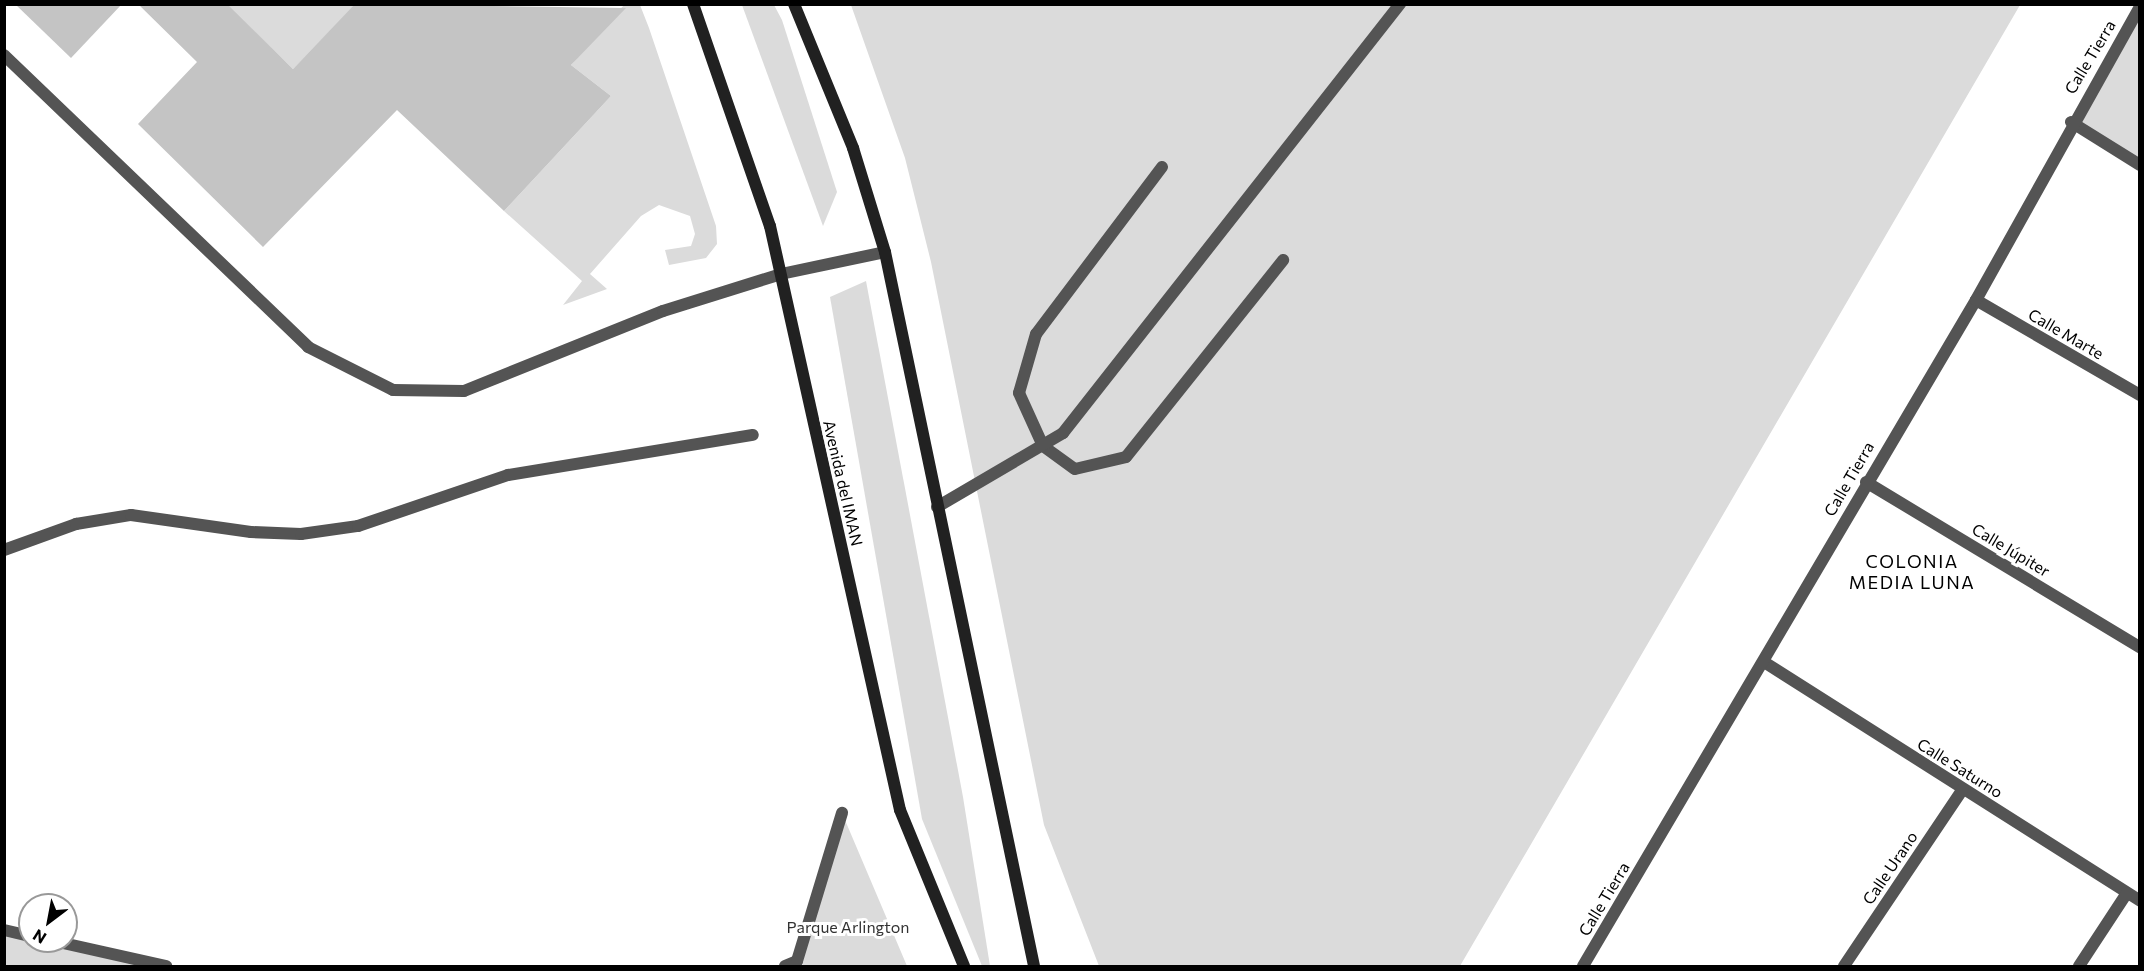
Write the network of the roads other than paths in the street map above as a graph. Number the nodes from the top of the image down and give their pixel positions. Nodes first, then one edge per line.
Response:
1 (693, 4) edge
2 (794, 4) edge
3 (1400, 4) edge
4 (2139, 6) edge
5 (4, 55) edge
6 (2071, 122) junction
7 (2139, 165) edge
8 (1162, 167) dead end
9 (885, 252) junction
10 (1283, 260) dead end
11 (781, 274) junction
12 (1976, 300) junction
13 (2139, 395) edge
14 (753, 435) dead end
15 (1043, 446) junction
16 (1866, 482) junction
17 (937, 507) junction
18 (4, 550) edge
19 (2139, 646) edge
20 (1764, 662) junction
21 (1963, 789) junction
22 (842, 813) dead end
23 (2127, 893) junction
24 (2139, 901) edge
25 (78, 946) edge
26 (1030, 951) junction
27 (166, 966) edge
28 (785, 966) edge
29 (964, 966) edge
30 (1034, 966) edge
31 (1040, 966) edge
32 (1583, 966) edge
33 (1844, 966) edge
34 (2079, 966) edge

1 - 11 main road, Avenida del IMAN
2 - 9 main road
3 - 15 street
4 - 6 street, Calle Tierra
5 - 11 street
6 - 7 street
6 - 12 street, Calle Tierra
8 - 15 street
9 - 11 street
9 - 17 main road
10 - 15 street
11 - 29 main road, Avenida del IMAN
12 - 13 street, Calle Marte
12 - 16 street, Calle Tierra
14 - 18 street
15 - 17 street
16 - 19 street, Calle Júpiter
16 - 20 street, Calle Tierra
17 - 26 main road
20 - 21 street, Calle Saturno
20 - 32 street, Calle Tierra
21 - 23 street, Calle Saturno
21 - 33 street, Calle Urano
22 - 28 street
23 - 24 street, Calle Saturno
23 - 34 street
25 - 27 street
26 - 30 main road
26 - 31 main road

